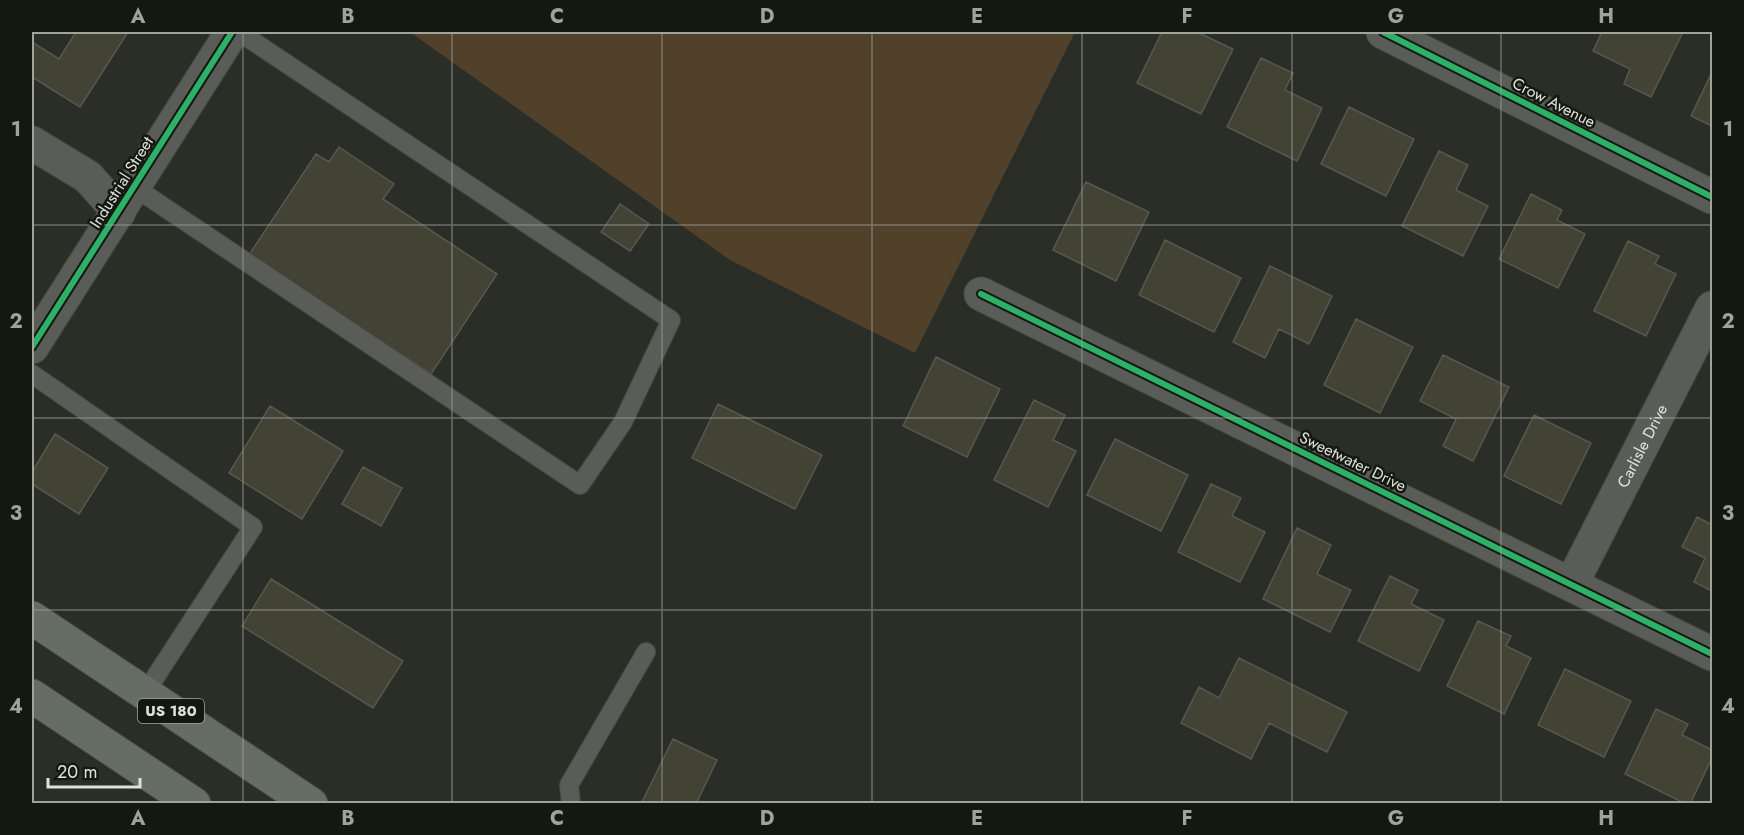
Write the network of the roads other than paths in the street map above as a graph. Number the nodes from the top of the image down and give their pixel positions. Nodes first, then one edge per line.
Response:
1 (232, 32) edge
2 (238, 32) edge
3 (1383, 32) edge
4 (32, 142) edge
5 (1713, 197) edge
6 (127, 200) junction
7 (981, 294) dead end
8 (1713, 308) edge
9 (32, 347) edge
10 (32, 374) edge
11 (1572, 583) junction
12 (32, 618) edge
13 (646, 652) dead end
14 (1713, 654) edge
15 (145, 693) junction
16 (32, 696) edge
17 (194, 804) edge
18 (311, 804) edge
19 (571, 804) edge

1 - 6 street, Industrial Street
2 - 6 lane
3 - 5 street, Crow Avenue
4 - 6 street
6 - 9 street, Industrial Street
7 - 11 street, Sweetwater Drive
8 - 11 street, Carlisle Drive
10 - 15 lane
11 - 14 street, Sweetwater Drive
12 - 15 main road, US 180
13 - 19 lane
15 - 18 main road, US 180
16 - 17 main road

